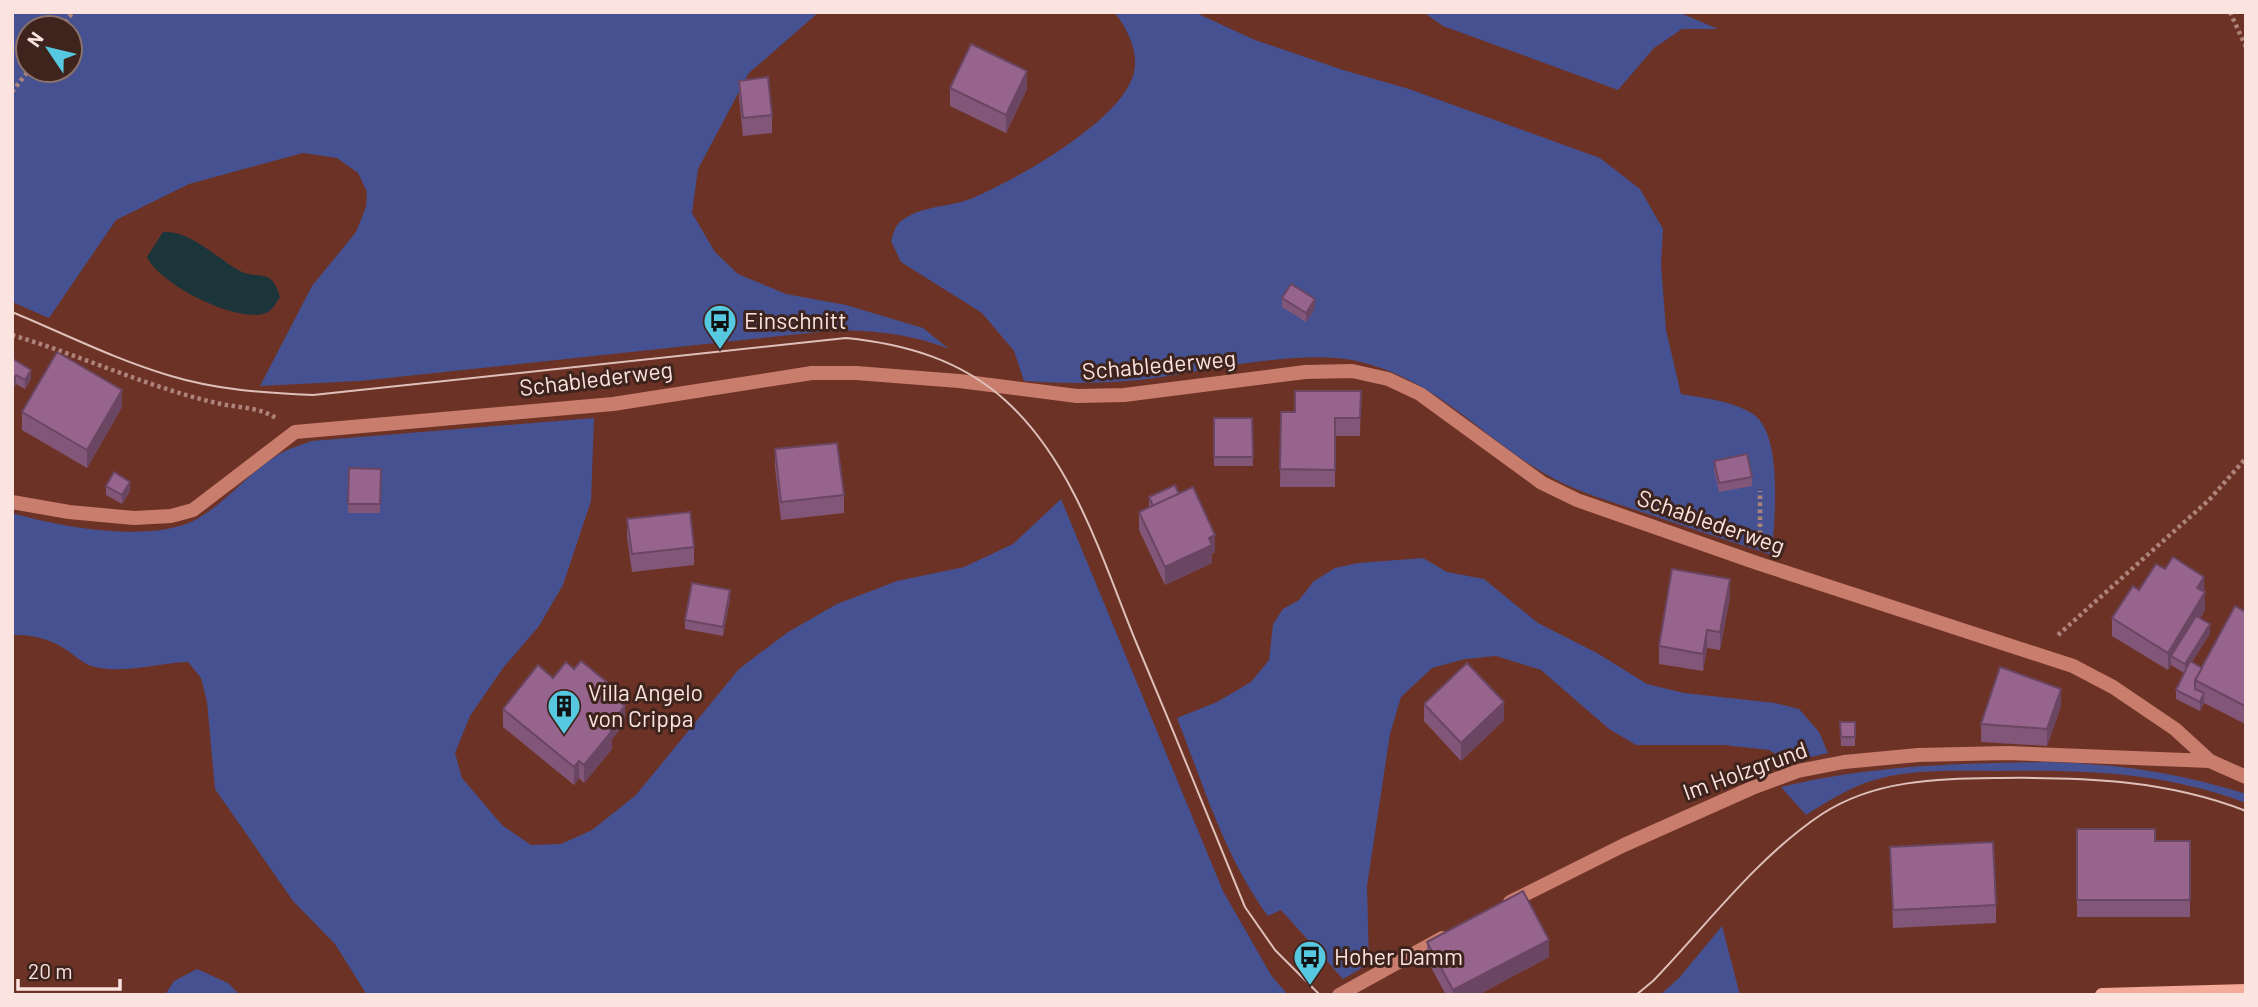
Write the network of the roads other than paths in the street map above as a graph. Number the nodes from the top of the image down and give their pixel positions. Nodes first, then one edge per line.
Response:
1 (12, 502) edge
2 (2210, 761) junction
3 (2246, 777) edge
4 (1496, 910) edge
5 (1460, 928) edge
6 (2246, 991) edge
7 (1339, 995) edge
8 (2102, 995) edge

1 - 2 street, Schablederweg
2 - 3 street, Schablederweg
2 - 4 street, Im Holzgrund
5 - 7 street
6 - 8 main road

